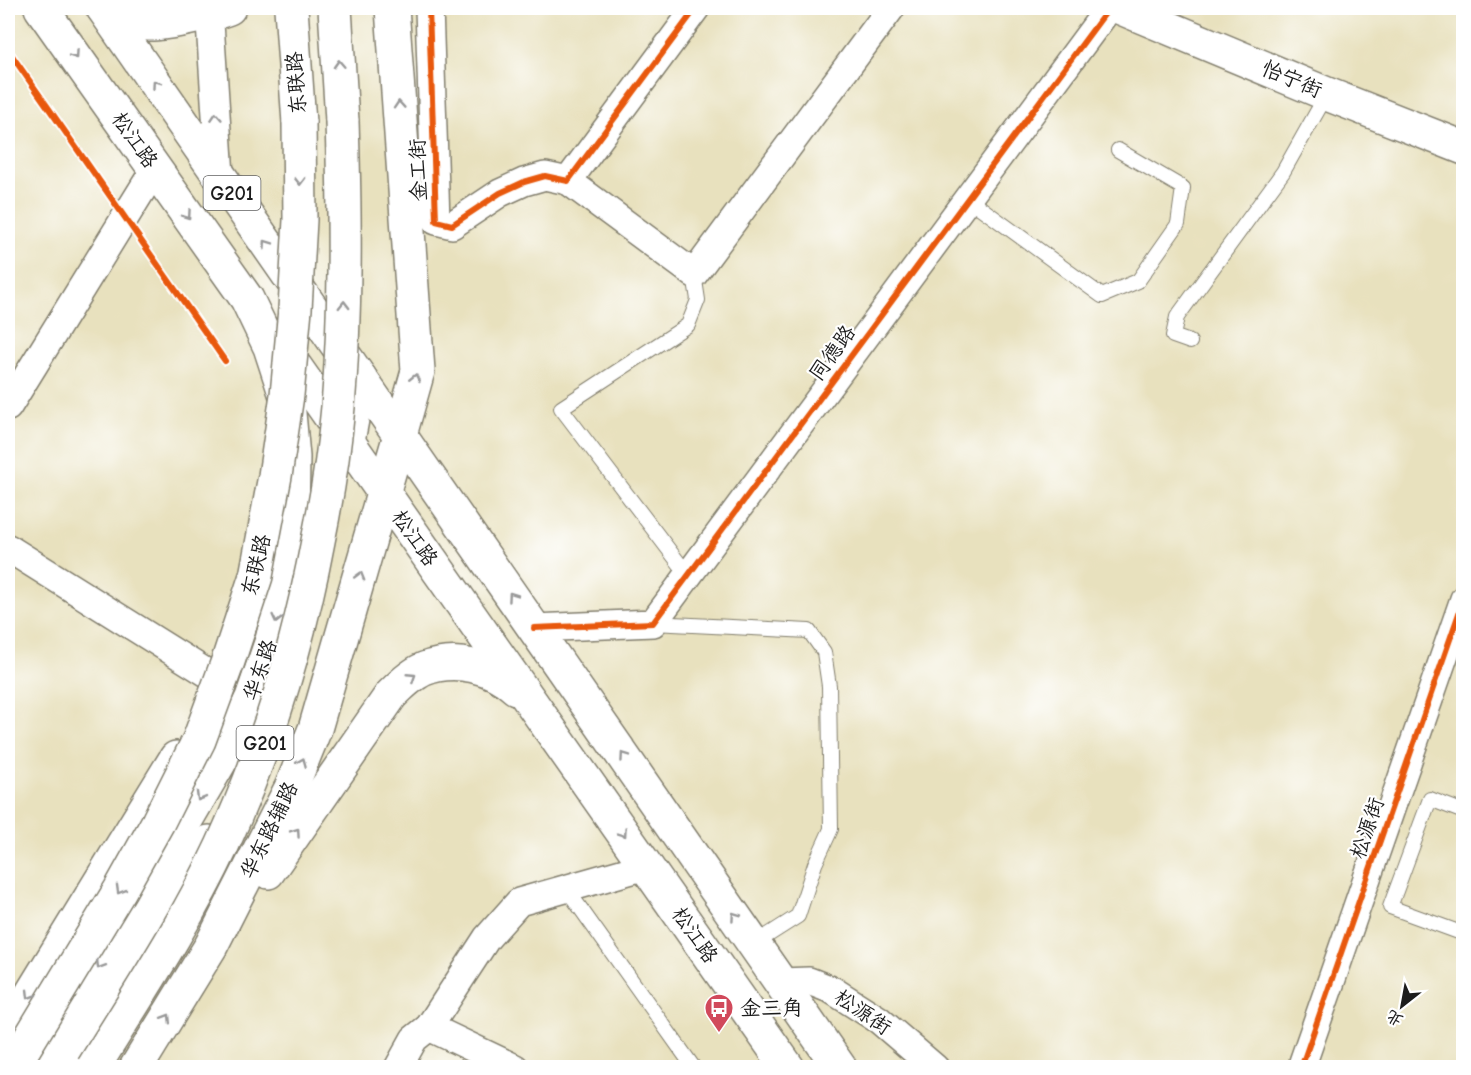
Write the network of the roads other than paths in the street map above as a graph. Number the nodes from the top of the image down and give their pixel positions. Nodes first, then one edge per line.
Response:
1 (41, 8) edge
2 (103, 8) edge
3 (291, 8) edge
4 (335, 8) edge
5 (392, 8) edge
6 (429, 8) edge
7 (696, 8) edge
8 (891, 8) edge
9 (1108, 8) edge
10 (1122, 8) edge
11 (216, 10) edge
12 (1327, 93) junction
13 (1464, 148) edge
14 (1118, 150) dead end
15 (155, 169) junction
16 (220, 176) junction
17 (568, 182) junction
18 (967, 198) junction
19 (694, 274) junction
20 (247, 299) junction
21 (1190, 342) dead end
22 (360, 378) junction
23 (8, 407) edge
24 (400, 435) junction
25 (348, 442) junction
26 (293, 457) junction
27 (383, 493) junction
28 (11, 557) edge
29 (688, 575) junction
30 (1464, 598) edge
31 (653, 623) junction
32 (534, 628) junction
33 (223, 683) junction
34 (529, 699) junction
35 (1464, 812) edge
36 (646, 866) junction
37 (567, 888) junction
38 (1464, 934) edge
39 (754, 944) junction
40 (211, 946) junction
41 (781, 982) junction
42 (429, 1027) junction
43 (8, 1032) edge
44 (12, 1068) edge
45 (38, 1068) edge
46 (72, 1068) edge
47 (93, 1068) edge
48 (136, 1068) edge
49 (398, 1068) edge
50 (515, 1068) edge
51 (694, 1068) edge
52 (788, 1068) edge
53 (840, 1068) edge
54 (935, 1068) edge
55 (1301, 1068) edge

1 -> 15 main road, 松江路 / G201
2 - 11 main road
16 -> 2 main road, 松江路 / G201
3 -> 44 main road, 东联路, bridge
47 -> 4 main road, 东联路, bridge
24 -> 5 main road, 华东路辅路
6 - 17 street, 金工街
7 - 17 street
8 - 19 street
9 - 18 street, 同德路
10 - 12 main road, 怡宁街
16 -> 11 street
12 - 13 main road, 怡宁街
12 - 21 lane
14 - 18 lane
15 -> 20 main road, 松江路 / G201
15 - 23 street
22 -> 16 main road, 松江路 / G201
17 - 19 street
18 - 29 street, 同德路
19 - 29 lane
20 - 25 main road, 松江路
20 - 26 main road, 华东路 / G201
22 - 24 main road, 松江路
22 - 25 main road, 华东路 / G201
24 - 27 main road, 华东路辅路
32 -> 24 main road, 松江路
25 - 27 main road, 松江路
25 - 46 main road, 华东路 / G201
26 - 33 main road
26 -> 45 main road, 华东路 / G201
27 - 34 main road, 松江路
40 -> 27 main road, 华东路辅路
28 - 33 street
29 - 31 street, 同德路
30 - 55 street, 松源街
31 - 32 street
31 - 39 lane
39 -> 32 main road, 松江路
33 -> 43 main road
34 -> 36 main road, 松江路
40 -> 34 main road
35 - 38 lane
36 - 37 street
36 - 52 main road, 松江路
37 - 42 street
37 - 51 lane
39 - 41 main road, 松江路
48 -> 40 main road, 华东路辅路
41 - 53 main road, 松江路
41 - 54 street, 松源街
42 - 49 street
42 - 50 street

